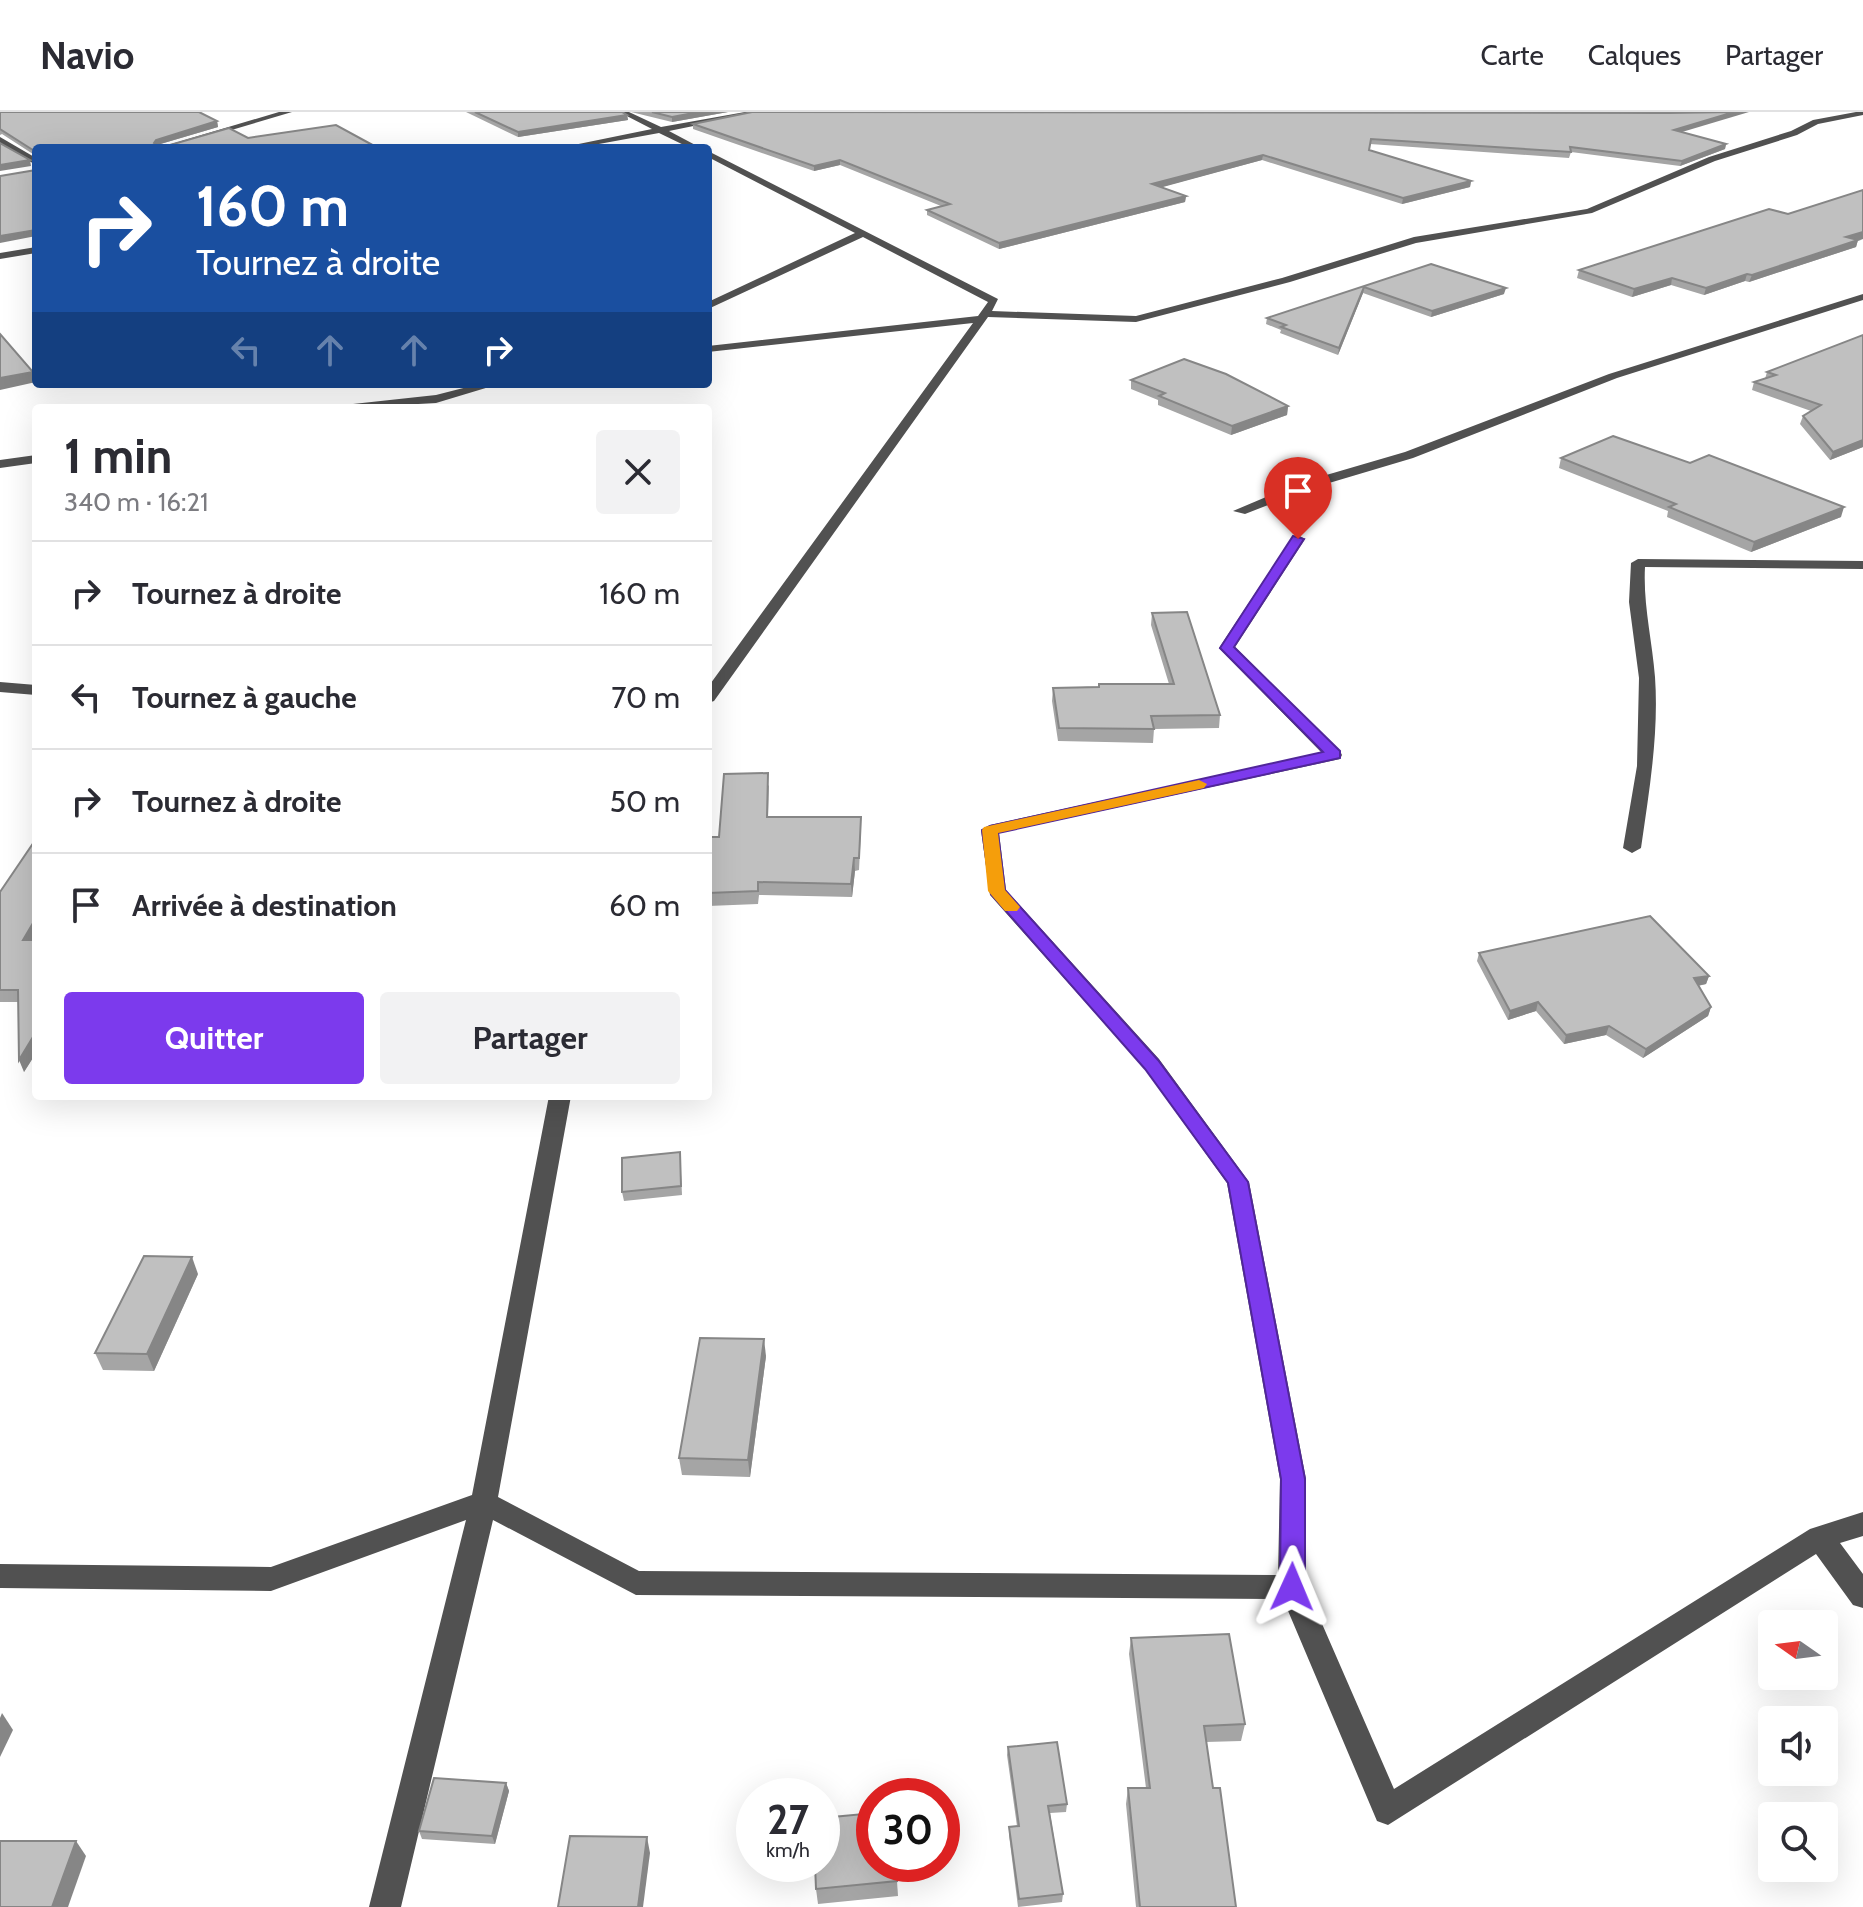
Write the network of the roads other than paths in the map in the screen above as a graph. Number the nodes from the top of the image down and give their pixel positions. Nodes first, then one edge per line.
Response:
1 (288, 112) edge
2 (623, 112) edge
3 (758, 112) edge
4 (1863, 113) edge
5 (661, 129) junction
6 (0, 140) edge
7 (176, 144) edge
8 (584, 144) edge
9 (689, 144) edge
10 (712, 156) edge
11 (32, 160) edge
12 (862, 234) junction
13 (32, 251) edge
14 (0, 256) edge
15 (1863, 297) edge
16 (712, 304) edge
17 (983, 316) junction
18 (712, 349) edge
19 (478, 388) edge
20 (390, 404) edge
21 (32, 460) edge
22 (0, 464) edge
23 (1240, 511) dead end
24 (1298, 539) dead end
25 (1863, 565) edge
26 (0, 687) edge
27 (32, 690) edge
28 (712, 692) edge
29 (1632, 848) dead end
30 (559, 1100) edge
31 (484, 1502) junction
32 (1863, 1524) edge
33 (1820, 1537) junction
34 (0, 1576) edge
35 (1292, 1587) junction
36 (1863, 1596) edge
37 (385, 1907) edge

1 - 7 street
2 - 5 street
3 - 5 street
4 - 17 street
5 - 8 street
5 - 9 street
6 - 11 street
10 - 12 street
12 - 16 street
12 - 17 street
13 - 14 street
15 - 23 street
17 - 18 street
17 - 28 street
19 - 20 street
21 - 22 street
24 - 35 street
25 - 29 street
26 - 27 street
30 - 31 street
31 - 34 street
31 - 35 street
31 - 37 street
32 - 33 street
33 - 35 street
33 - 36 street

